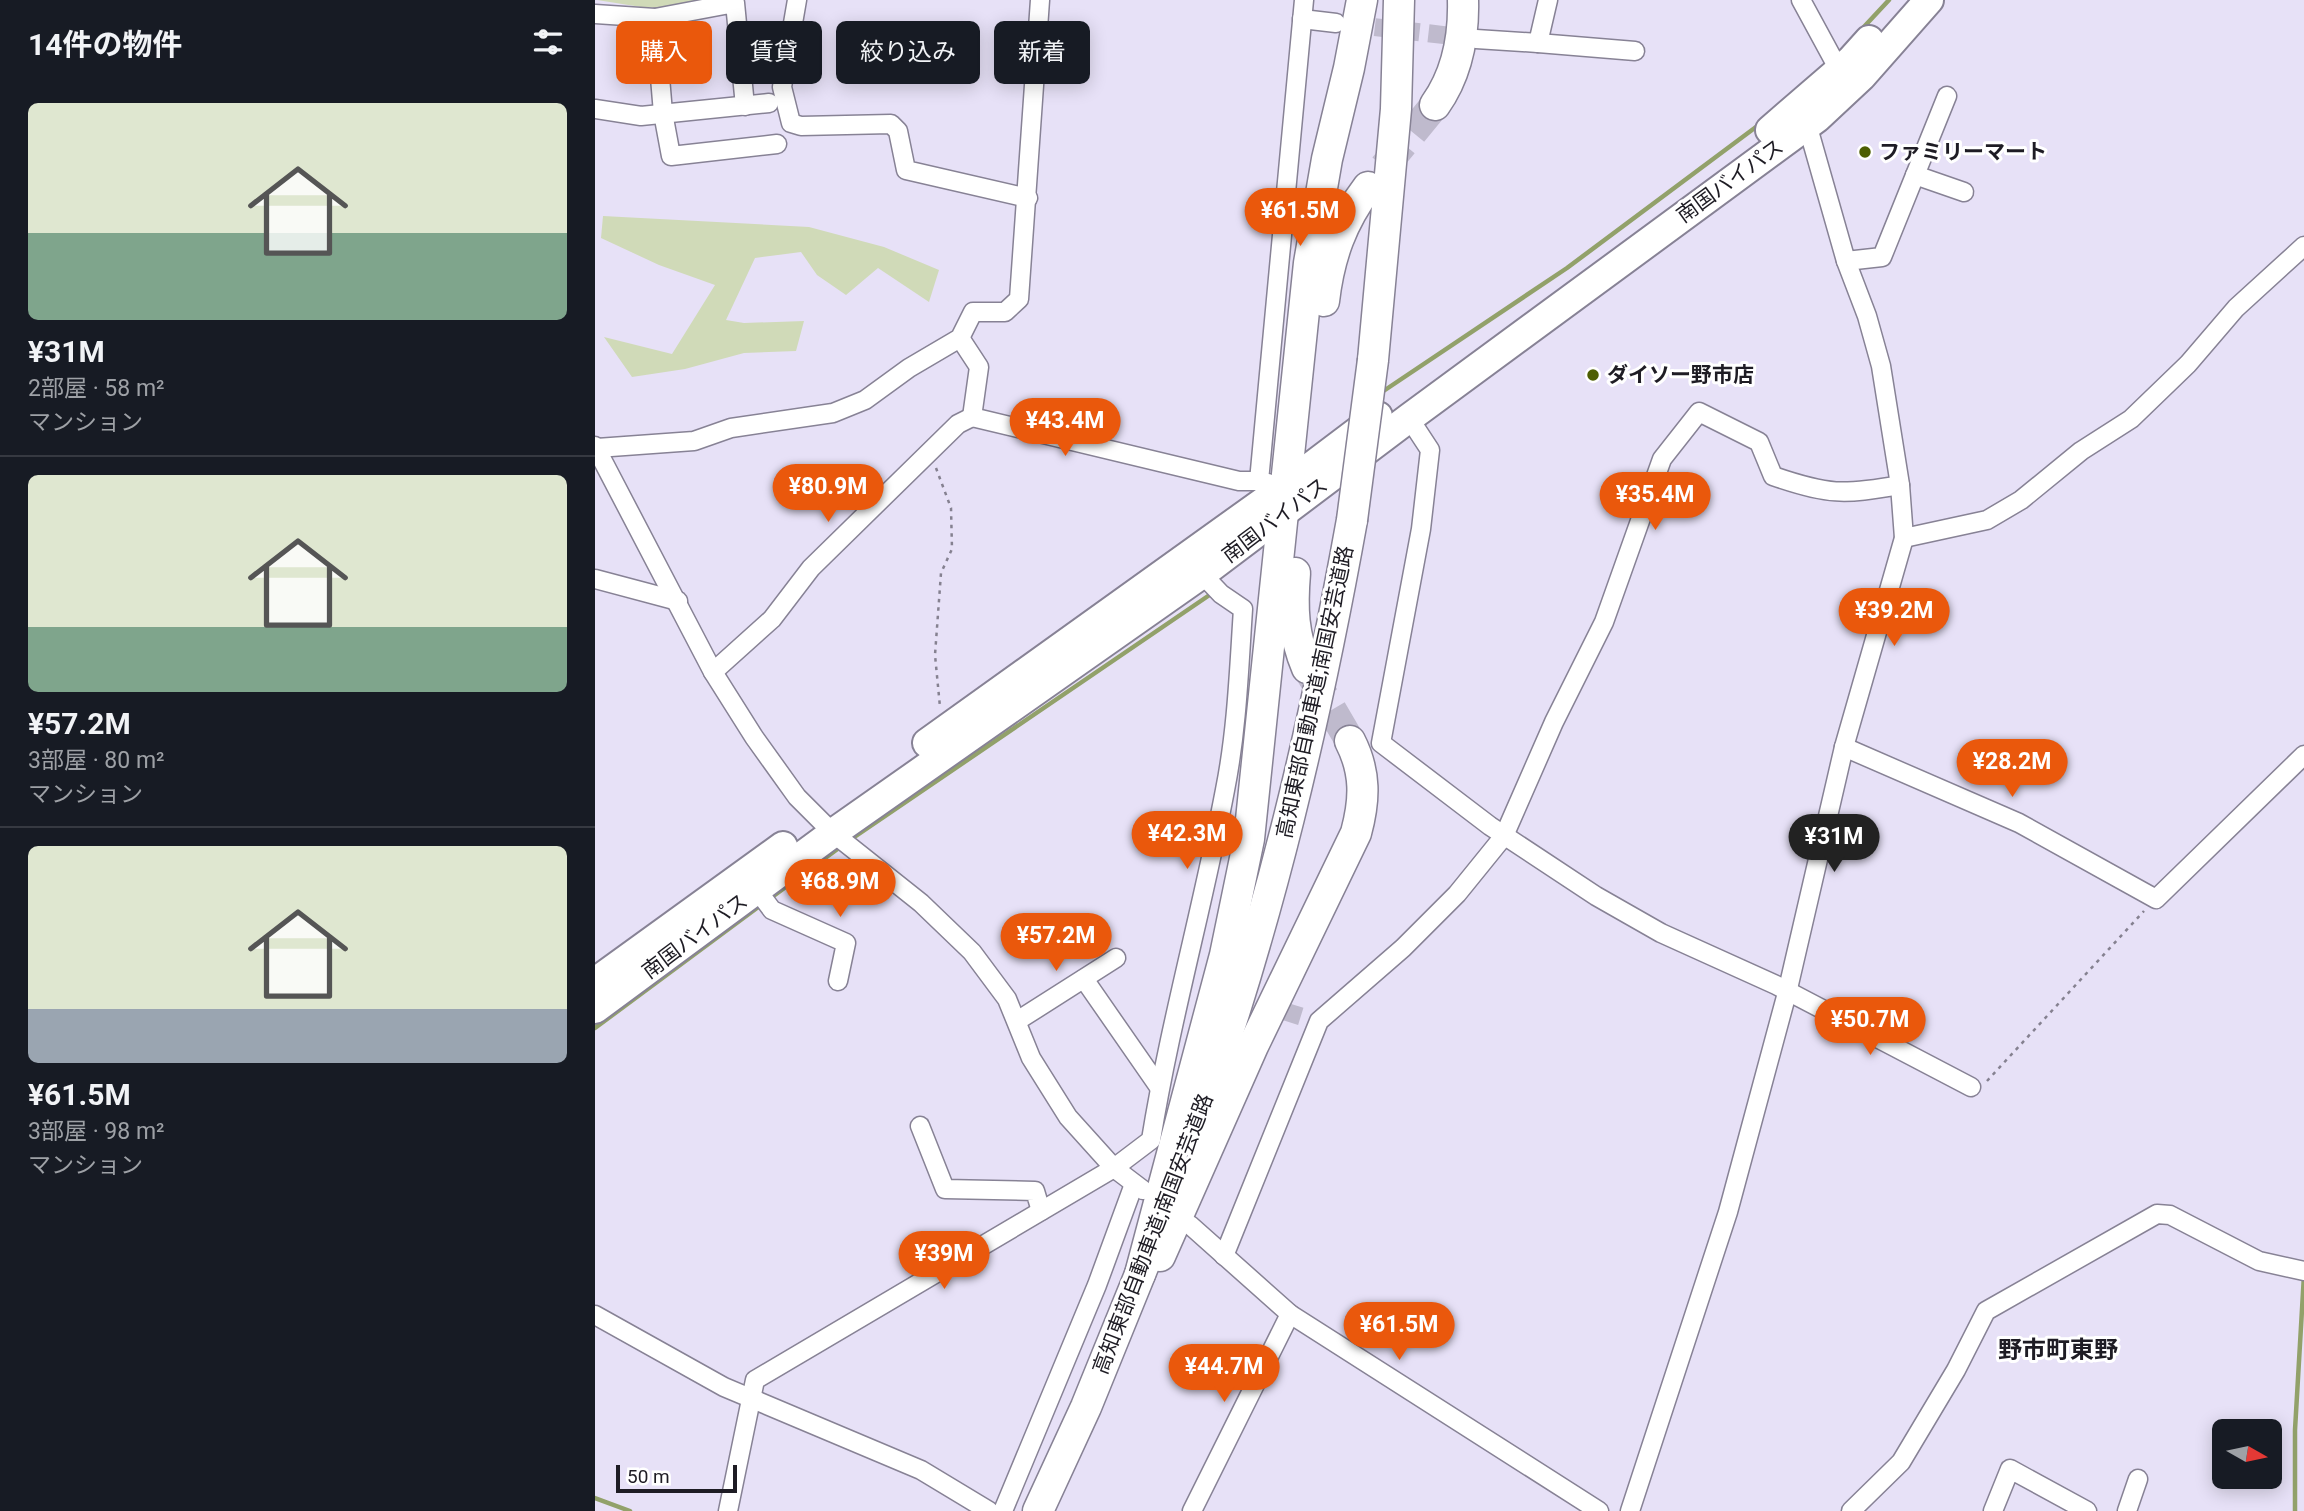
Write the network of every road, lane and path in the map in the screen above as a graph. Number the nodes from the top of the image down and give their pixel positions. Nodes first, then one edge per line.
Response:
1 (797, 0) edge
2 (1040, 0) edge
3 (1304, 0) edge
4 (1362, 0) edge
5 (1399, 0) edge
6 (1463, 0) edge
7 (1548, 0) edge
8 (1801, 0) edge
9 (1904, 0) edge
10 (1929, 0) edge
11 (595, 13) edge
12 (655, 18) junction
13 (1303, 19) junction
14 (1336, 23) tunnel mouth
15 (1476, 38) tunnel mouth
16 (1538, 43) junction
17 (1635, 51) dead end
18 (1834, 61) junction
19 (1947, 96) dead end
20 (769, 103) dead end
21 (1435, 105) tunnel mouth
22 (745, 106) junction
23 (595, 109) edge
24 (663, 113) junction
25 (1804, 115) junction
26 (777, 144) dead end
27 (1915, 176) junction
28 (1368, 187) tunnel mouth
29 (1964, 192) dead end
30 (1028, 198) junction
31 (2304, 246) edge
32 (1846, 261) junction
33 (960, 338) junction
34 (972, 417) junction
35 (1409, 418) junction
36 (596, 447) edge
37 (930, 452) junction
38 (1900, 485) junction
39 (1287, 490) junction
40 (1904, 538) junction
41 (1202, 574) junction
42 (595, 579) edge
43 (678, 600) junction
44 (1307, 668) tunnel mouth
45 (713, 671) junction
46 (942, 733) junction
47 (1350, 741) tunnel mouth
48 (1844, 747) junction
49 (2304, 755) edge
50 (836, 835) junction
51 (1504, 836) junction
52 (757, 890) junction
53 (2156, 899) junction
54 (1117, 958) dead end
55 (1084, 979) junction
56 (838, 981) dead end
57 (1182, 981) junction
58 (595, 982) edge
59 (1202, 986) dead end
60 (1787, 993) junction
61 (595, 1009) edge
62 (1017, 1021) junction
63 (1159, 1087) junction
64 (1971, 1087) joint
65 (920, 1126) dead end
66 (1114, 1168) junction
67 (1041, 1211) junction
68 (1190, 1225) dead end
69 (1224, 1256) junction
70 (2304, 1271) edge
71 (1140, 1275) junction
72 (1290, 1314) junction
73 (595, 1315) edge
74 (750, 1397) junction
75 (1086, 1407) junction
76 (2137, 1479) dead end
77 (728, 1511) edge
78 (989, 1511) edge
79 (1003, 1511) edge
80 (1038, 1511) edge
81 (1192, 1511) edge
82 (1599, 1511) edge
83 (1630, 1511) edge
84 (1851, 1511) edge
85 (1993, 1511) edge
86 (2087, 1511) edge
87 (2127, 1511) edge

1 - 30 street
2 - 30 street
3 - 13 street
4 - 39 highway
5 - 71 highway, 高知東部自動車道;南国安芸道路, bridge
6 - 21 highway
7 - 16 street
8 - 18 street
9 - 18 highway, 南国バイパス
10 - 25 highway, 南国バイパス
11 - 12 street
12 - 22 street
12 - 24 street
13 - 14 street
13 - 39 street
15 - 16 street
16 - 17 street
18 - 25 highway, 南国バイパス
19 - 27 street
20 - 22 street
22 - 24 street
23 - 24 street
24 - 26 street
25 - 32 street
25 - 35 highway, 南国バイパス
25 - 39 highway, 南国バイパス
27 - 29 street
27 - 32 street
28 - 39 highway
30 - 33 street
31 - 40 street
32 - 38 street
33 - 34 street
33 - 36 street
34 - 37 street
34 - 39 street
35 - 39 highway, 南国バイパス
35 - 51 street
36 - 43 street
37 - 45 street
37 - 46 path
38 - 40 street
38 - 51 street
39 - 41 highway, 南国バイパス
39 - 44 highway
39 - 46 highway, 南国バイパス
39 - 71 highway
40 - 48 street
41 - 50 highway, 南国バイパス
41 - 57 street
42 - 43 street
43 - 45 street
45 - 50 street
46 - 50 highway, 南国バイパス
47 - 75 highway
48 - 53 street
48 - 60 street
49 - 53 street
50 - 52 highway, 南国バイパス
50 - 58 highway, 南国バイパス
50 - 62 street
51 - 60 street
51 - 69 street
52 - 56 street
52 - 61 highway, 南国バイパス
53 - 64 path
54 - 55 street
55 - 62 street
55 - 63 street
57 - 59 street
57 - 63 street
60 - 64 street
60 - 83 street
62 - 66 street
63 - 66 street
65 - 67 street
66 - 67 street
66 - 79 street
67 - 74 street
68 - 69 street
69 - 72 street
70 - 84 street
71 - 75 highway, 高知東部自動車道;南国安芸道路
72 - 81 street
72 - 82 street
73 - 74 street
74 - 77 street
74 - 78 street
75 - 80 highway, 高知東部自動車道;南国安芸道路
76 - 87 street
85 - 86 street

